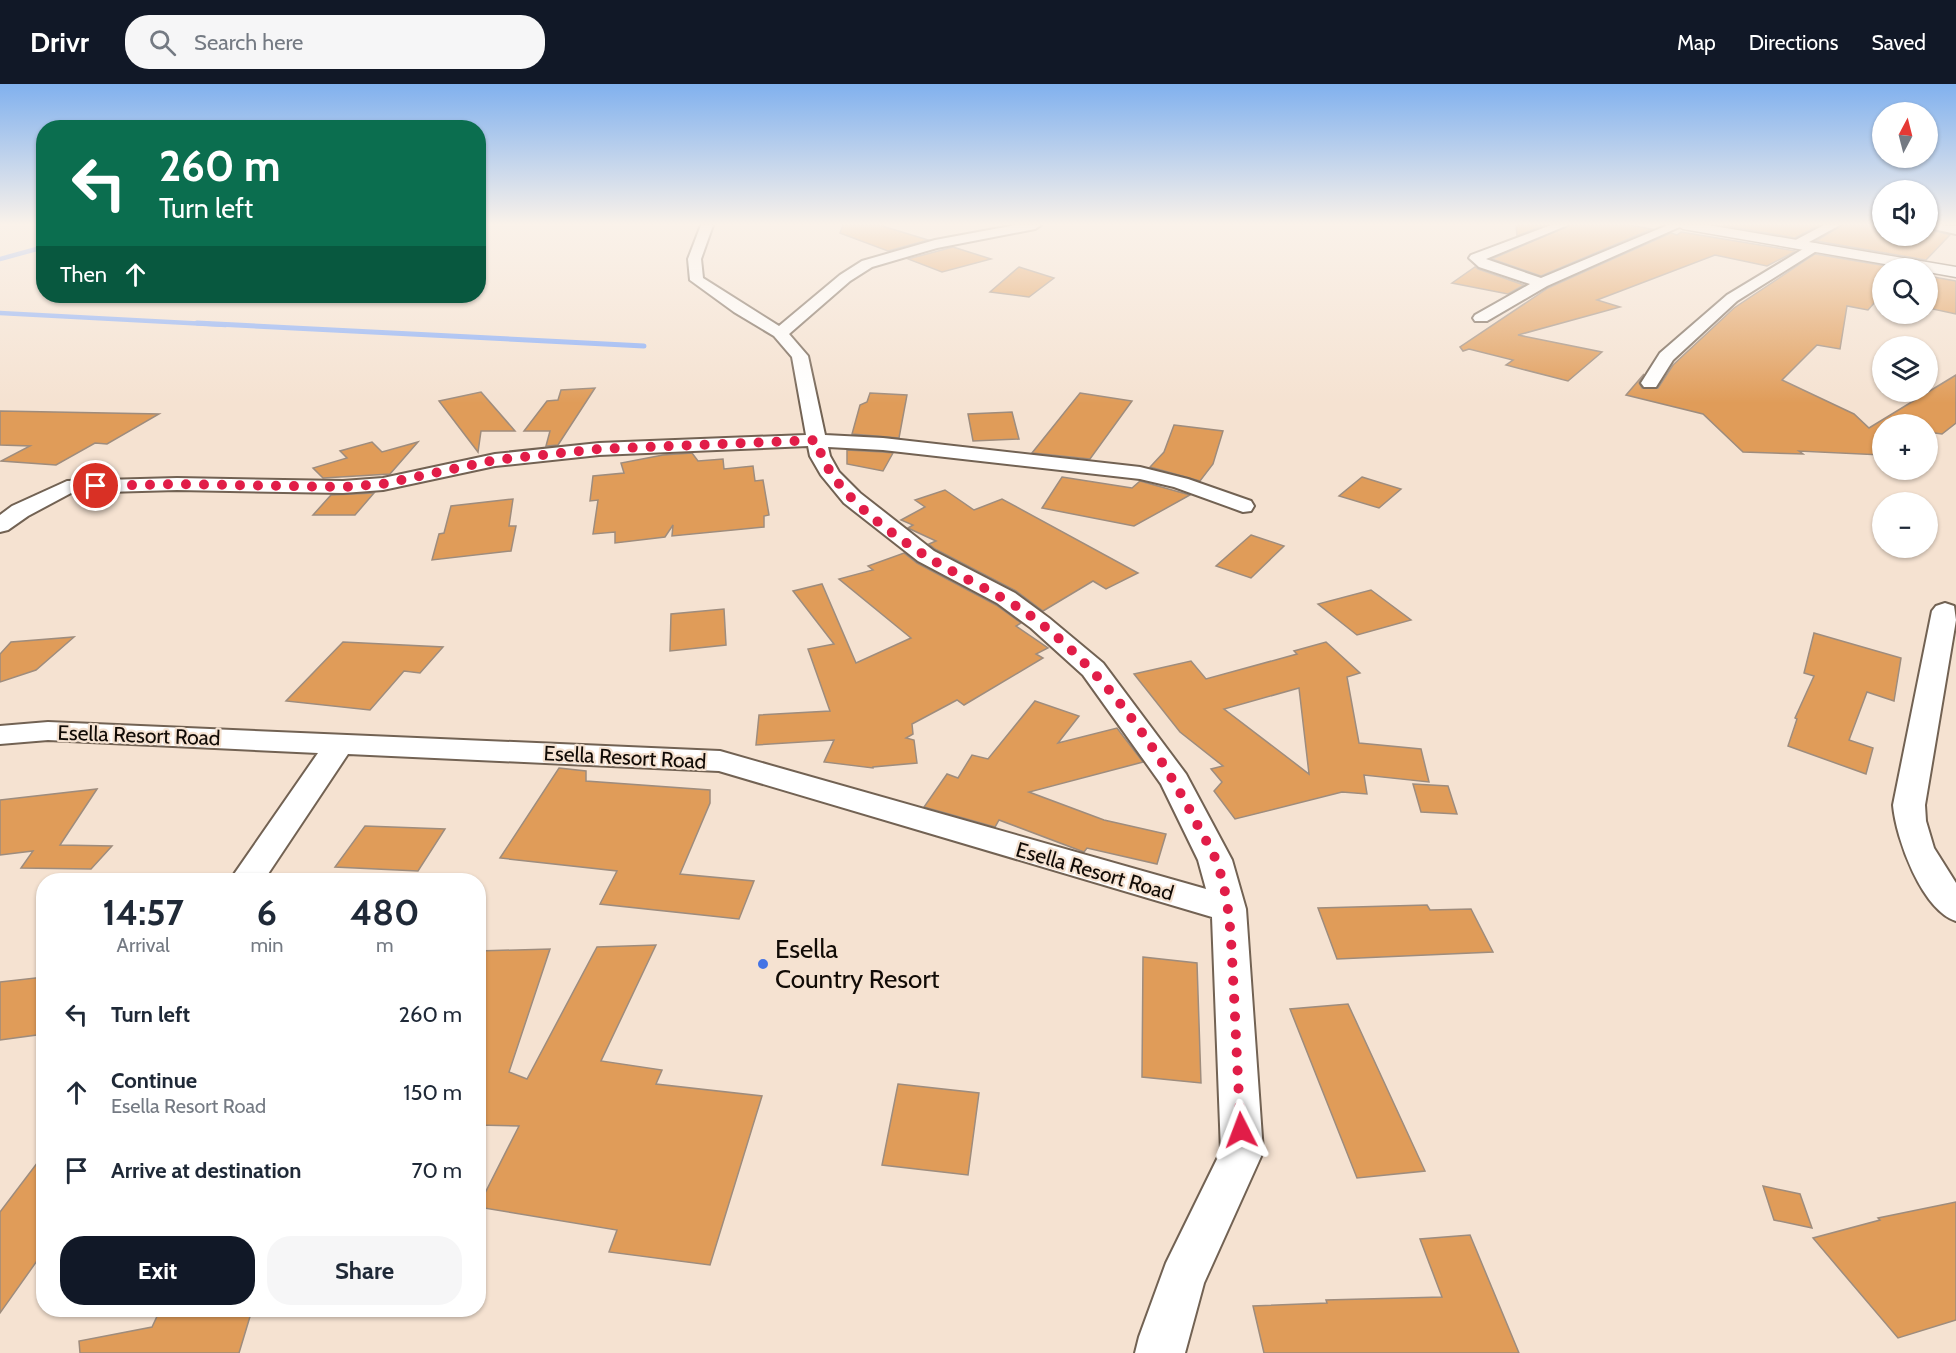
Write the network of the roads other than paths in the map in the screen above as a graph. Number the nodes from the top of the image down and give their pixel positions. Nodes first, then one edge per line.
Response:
1 (702, 284) edge
2 (839, 284) edge
3 (1540, 284) edge
4 (1754, 284) edge
5 (1481, 318) dead end
6 (780, 333) junction
7 (1650, 383) dead end
8 (817, 440) junction
9 (1243, 506) dead end
10 (0, 525) edge
11 (1946, 610) dead end
12 (0, 735) edge
13 (340, 743) junction
14 (252, 873) edge
15 (1956, 908) edge
16 (1229, 909) junction
17 (1160, 1353) edge

1 - 6 street
2 - 6 street
3 - 5 street
4 - 7 street
6 - 8 street
8 - 9 street
8 - 10 street
8 - 16 street
11 - 15 street
12 - 13 street, Esella Resort Road
13 - 14 street
13 - 16 street, Esella Resort Road
16 - 17 street

